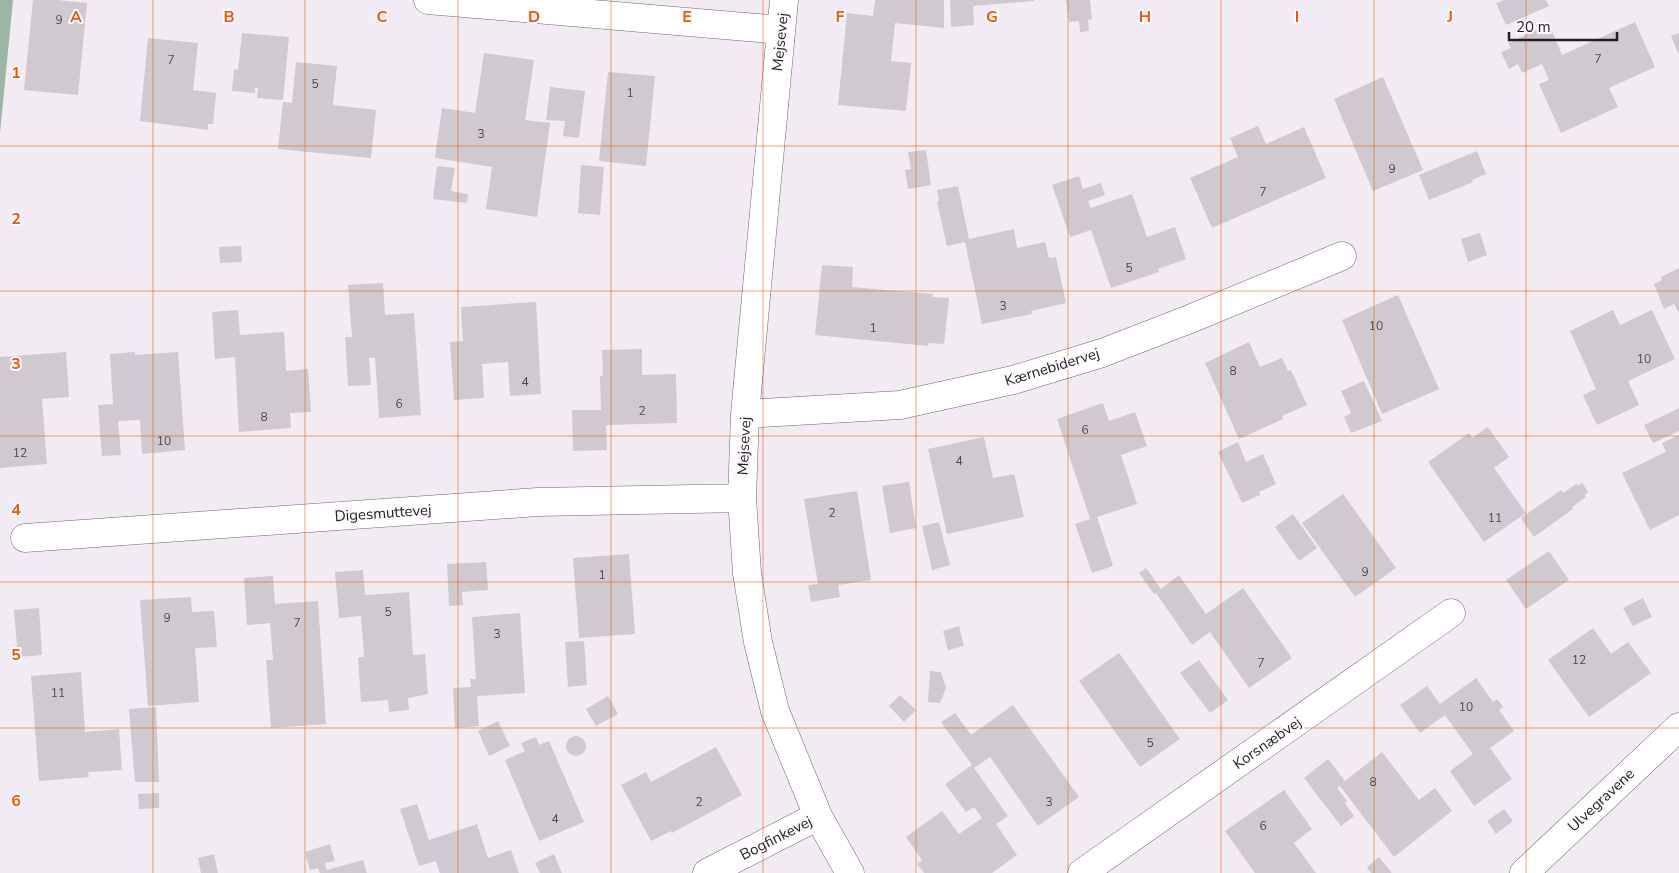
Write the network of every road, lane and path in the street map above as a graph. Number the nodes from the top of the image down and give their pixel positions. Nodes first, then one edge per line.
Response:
1 (428, 0) edge
2 (784, 0) edge
3 (781, 30) junction
4 (1342, 256) dead end
5 (745, 414) junction
6 (742, 498) junction
7 (26, 538) dead end
8 (1451, 613) dead end
9 (1679, 728) edge
10 (818, 816) junction
11 (707, 873) edge
12 (850, 873) edge
13 (1082, 873) edge
14 (1524, 873) edge

1 - 3 street
2 - 3 street, Mejsevej
3 - 5 street, Mejsevej
4 - 5 street, Kærnebidervej
5 - 6 street, Mejsevej
6 - 7 street, Digesmuttevej
6 - 10 street, Mejsevej
8 - 13 street, Korsnæbvej
9 - 14 street, Ulvegravene
10 - 11 street, Bogfinkevej
10 - 12 street, Mejsevej

